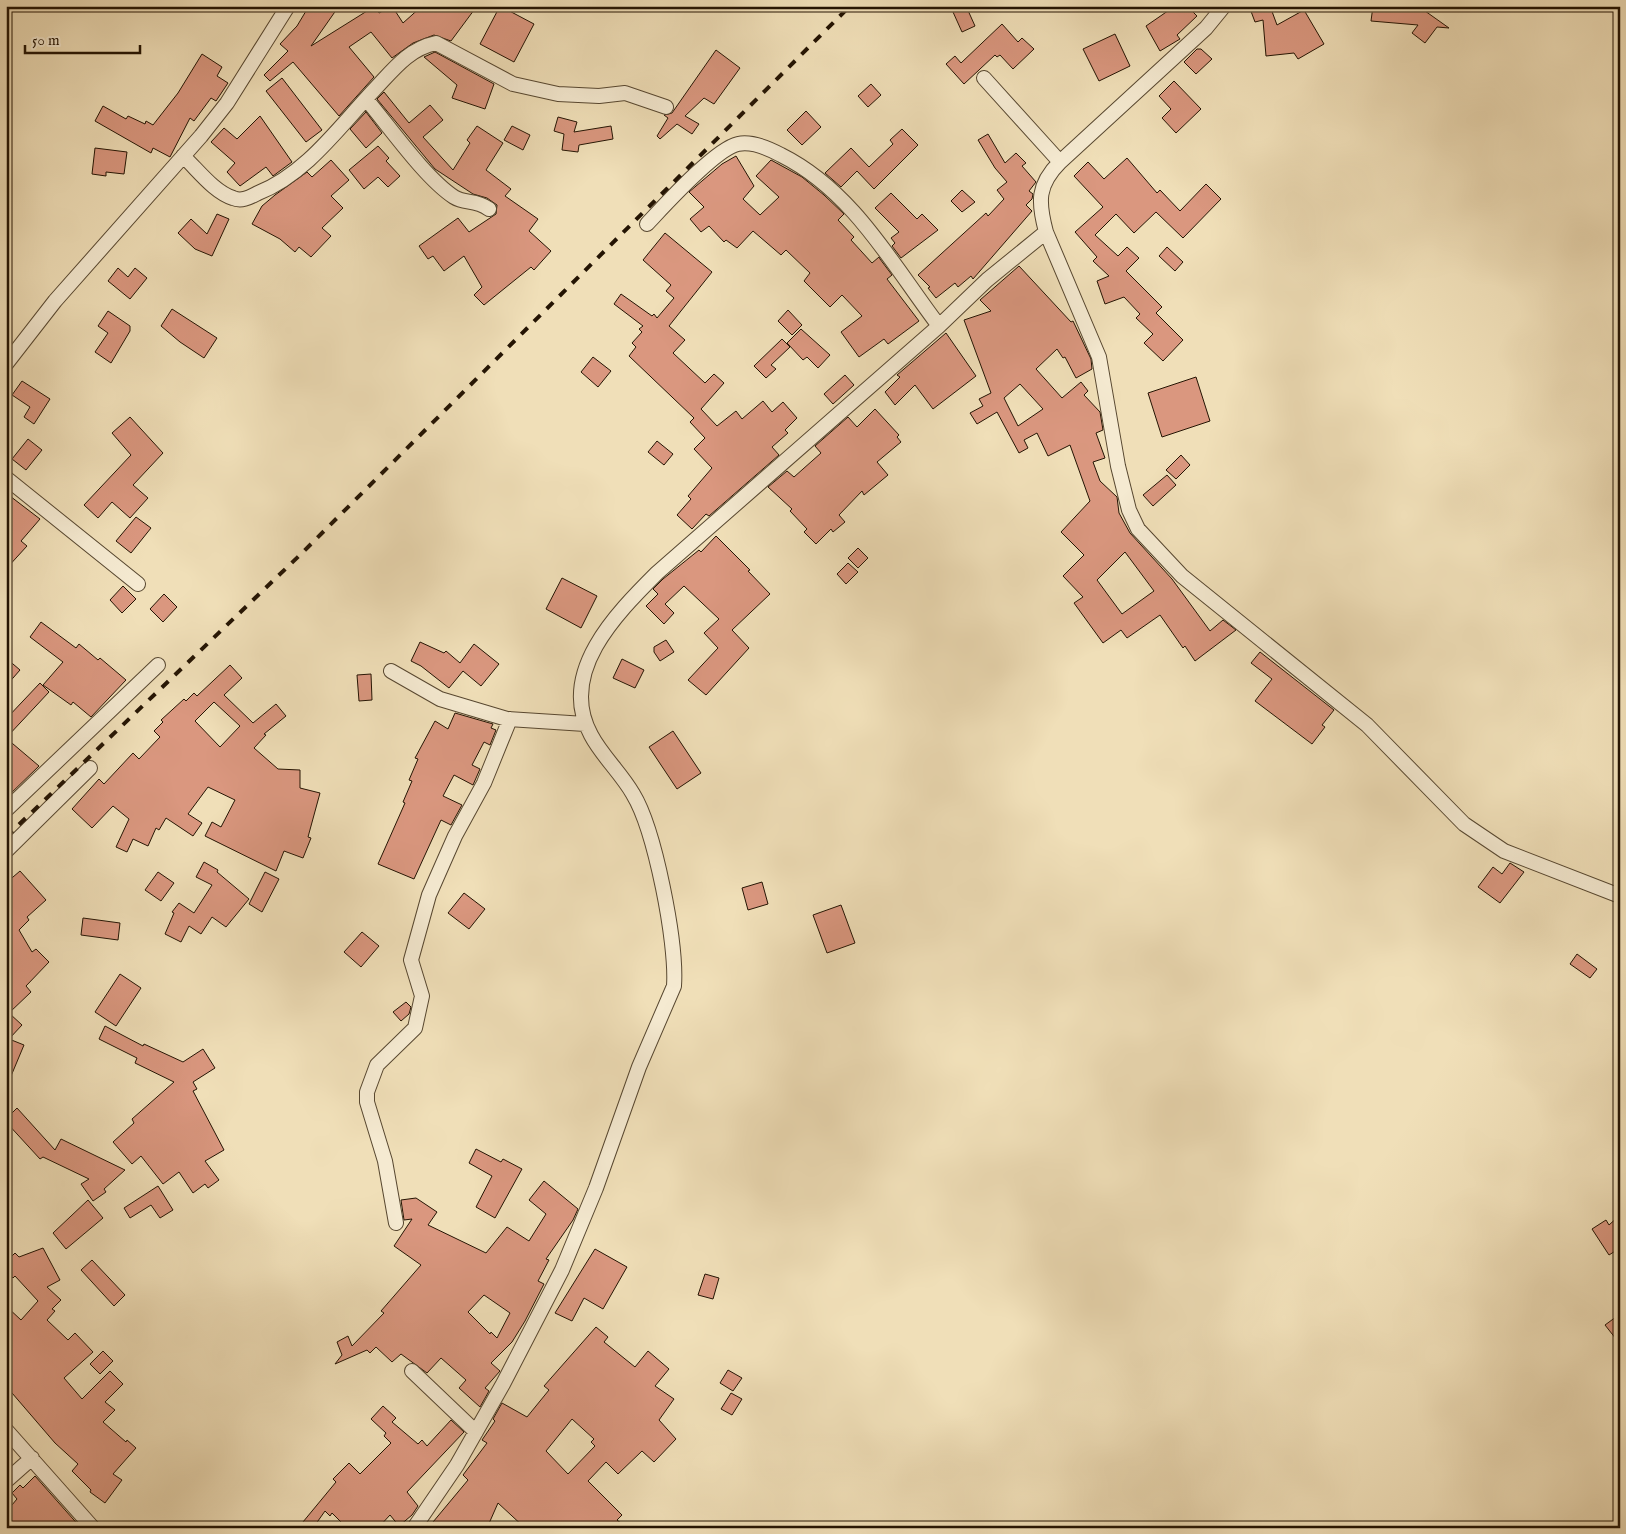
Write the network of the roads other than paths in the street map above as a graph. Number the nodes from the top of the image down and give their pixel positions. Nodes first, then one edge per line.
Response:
1 (288, 6) edge
2 (1224, 6) edge
3 (984, 78) dead end
4 (366, 99) junction
5 (666, 107) dead end
6 (183, 156) junction
7 (1060, 162) junction
8 (490, 209) dead end
9 (647, 224) dead end
10 (1046, 232) junction
11 (939, 326) junction
12 (6, 364) edge
13 (6, 478) edge
14 (138, 584) dead end
15 (158, 664) dead end
16 (391, 671) dead end
17 (510, 720) junction
18 (585, 724) junction
19 (90, 768) dead end
20 (6, 810) edge
21 (6, 851) edge
22 (1620, 896) edge
23 (396, 1223) dead end
24 (412, 1371) dead end
25 (6, 1430) edge
26 (476, 1432) junction
27 (32, 1458) junction
28 (6, 1481) edge
29 (93, 1528) edge
30 (414, 1528) edge

1 - 6 street
2 - 7 street
3 - 7 street
4 - 5 street
4 - 6 street
4 - 8 street
6 - 12 street
7 - 10 street
9 - 11 street
10 - 11 street
10 - 22 street
11 - 18 street
13 - 14 street
15 - 20 street
16 - 17 street
17 - 18 street
17 - 23 street
18 - 26 street
19 - 21 street
24 - 26 street
25 - 27 street
26 - 30 street
27 - 28 street
27 - 29 street

